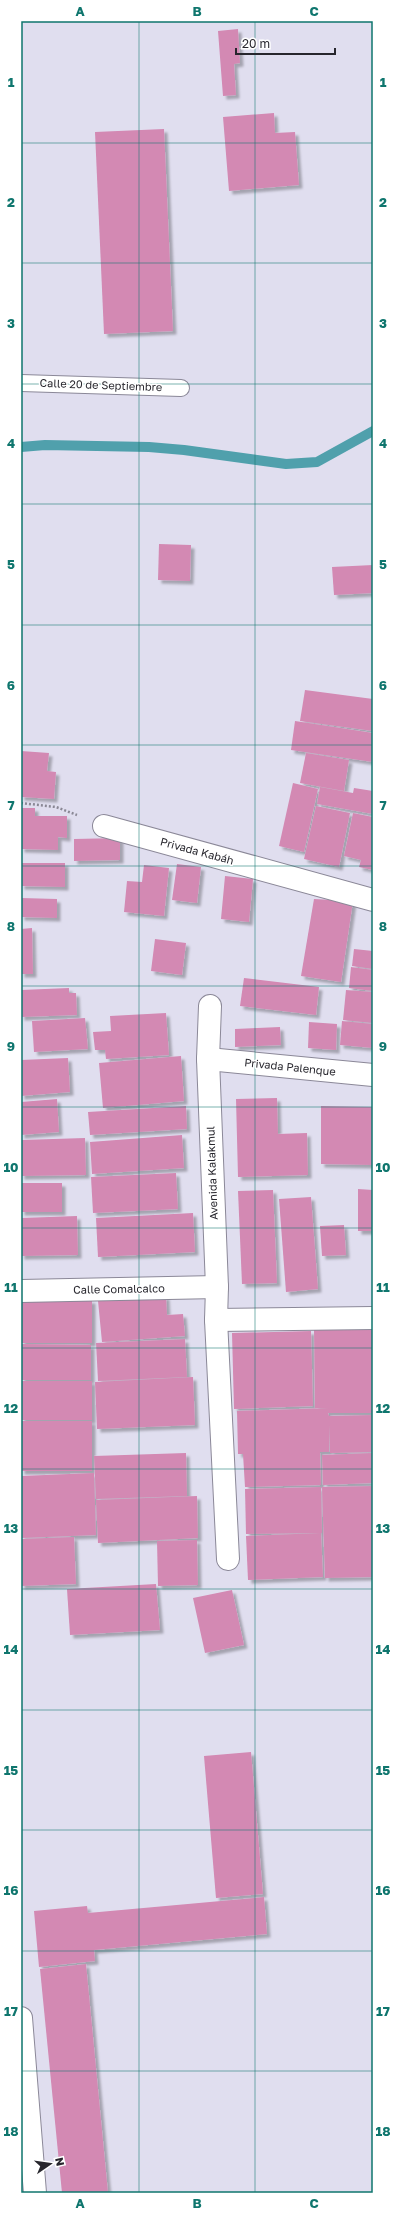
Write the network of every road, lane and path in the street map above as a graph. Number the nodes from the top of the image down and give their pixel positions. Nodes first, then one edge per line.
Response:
1 (21, 383) edge
2 (181, 388) dead end
3 (21, 803) edge
4 (104, 826) joint
5 (373, 900) edge
6 (210, 1006) dead end
7 (208, 1059) junction
8 (373, 1075) edge
9 (217, 1287) junction
10 (21, 1291) edge
11 (373, 1318) edge
12 (216, 1320) junction
13 (228, 1559) dead end
14 (21, 2018) edge
15 (35, 2193) edge

1 - 2 lane, Calle 20 de Septiembre
3 - 4 path
4 - 5 street, Privada Kabáh
6 - 7 street, Avenida Kalakmul
7 - 8 street, Privada Palenque
7 - 9 street, Avenida Kalakmul
9 - 10 street, Calle Comalcalco
9 - 12 street, Avenida Kalakmul
11 - 12 street
12 - 13 street, Avenida Kalakmul
14 - 15 street

